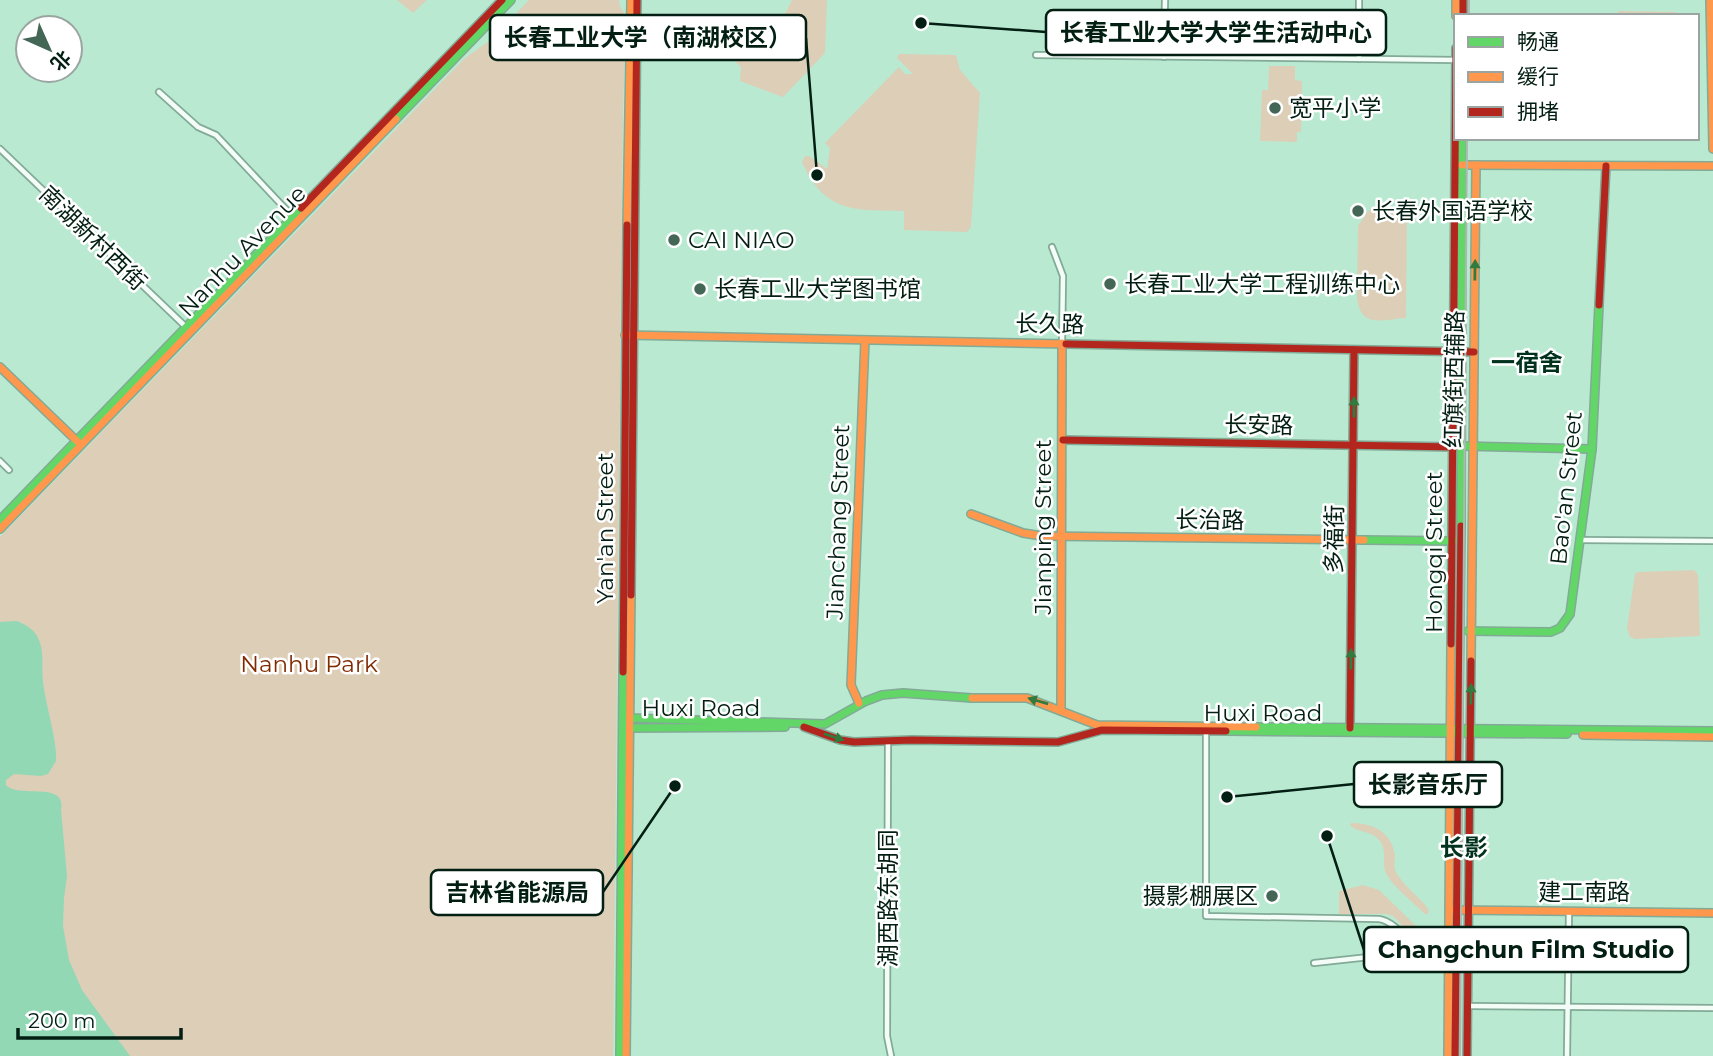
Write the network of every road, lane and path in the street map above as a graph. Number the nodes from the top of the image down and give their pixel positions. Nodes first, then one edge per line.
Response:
1 (502, 0) edge
2 (511, 0) edge
3 (634, 0) edge
4 (642, 0) edge
5 (1165, 0) edge
6 (1359, 0) edge
7 (1710, 0) edge
8 (636, 9) junction
9 (1036, 55) dead end
10 (1164, 57) junction
11 (1359, 59) junction
12 (1454, 60) edge
13 (159, 92) dead end
14 (1456, 140) edge
15 (1462, 140) edge
16 (0, 149) edge
17 (1713, 149) edge
18 (1462, 165) junction
19 (1476, 165) junction
20 (1606, 166) junction
21 (1713, 166) edge
22 (293, 218) junction
23 (1052, 247) dead end
24 (187, 328) junction
25 (629, 335) junction
26 (865, 340) junction
27 (1062, 343) junction
28 (1354, 350) junction
29 (1457, 351) junction
30 (1474, 352) junction
31 (0, 367) edge
32 (1063, 440) junction
33 (79, 443) junction
34 (1354, 446) junction
35 (1457, 446) junction
36 (1473, 446) junction
37 (1592, 449) junction
38 (0, 461) edge
39 (9, 470) dead end
40 (971, 514) dead end
41 (0, 520) edge
42 (0, 529) edge
43 (1062, 537) junction
44 (1353, 540) junction
45 (1580, 540) junction
46 (1453, 541) junction
47 (1713, 541) edge
48 (1461, 631) junction
49 (1472, 631) junction
50 (859, 703) junction
51 (1061, 710) junction
52 (627, 723) junction
53 (1350, 728) junction
54 (1206, 729) junction
55 (1455, 731) junction
56 (1470, 731) junction
57 (1713, 731) edge
58 (1713, 737) edge
59 (888, 740) junction
60 (1455, 910) junction
61 (1469, 910) junction
62 (1569, 911) junction
63 (1713, 913) edge
64 (1423, 953) junction
65 (1449, 954) junction
66 (1314, 963) dead end
67 (1467, 1006) junction
68 (1568, 1006) junction
69 (1713, 1008) edge
70 (623, 1056) edge
71 (891, 1056) edge
72 (1448, 1056) edge
73 (1455, 1056) edge
74 (1467, 1056) edge
75 (1567, 1056) edge

1 - 22 main road, Nanhu Avenue
2 - 33 main road, Nanhu Avenue
3 - 8 main road, Yan'an Street
3 - 25 main road, Yan'an Street
4 - 8 main road
5 - 10 street
6 - 11 street
7 - 17 main road
8 - 25 main road, Yan'an Street
9 - 10 street
10 - 11 street
11 - 12 street
13 - 22 street
14 - 29 main road, Hongqi Street
15 - 18 main road, Hongqi Street
16 - 24 street, 南湖新村西街
18 - 19 main road
18 - 29 main road, Hongqi Street
19 - 20 main road
30 -> 19 main road, 红旗街西辅路
20 - 21 main road
20 - 37 main road, Bao'an Street
22 - 24 main road, Nanhu Avenue
23 - 27 street
24 - 33 main road, Nanhu Avenue
25 - 26 main road, 长久路
25 - 52 main road, Yan'an Street
26 - 27 main road, 长久路
26 - 50 main road, Jianchang Street
27 - 28 main road, 长久路
27 - 32 main road, Jianping Street
28 - 29 main road, 长久路
34 -> 28 main road, 多福街
29 - 30 main road, 长久路
29 - 35 main road, Hongqi Street
30 - 36 main road, 红旗街西辅路
31 - 33 main road
32 - 34 main road, 长安路
32 - 43 main road, Jianping Street
33 - 41 main road, Nanhu Avenue
33 - 42 main road, Nanhu Avenue
34 - 35 main road, 长安路
34 - 44 main road, 多福街
35 - 36 main road, 长安路
35 - 46 main road, Hongqi Street
35 - 48 main road, Hongqi Street
36 - 37 main road, 长安路
36 - 49 main road, 红旗街西辅路
37 - 45 main road, Bao'an Street
38 - 39 street
40 - 43 main road, 长治路
43 - 44 main road, 长治路
43 - 51 main road, Jianping Street
44 - 46 main road, 长治路
53 -> 44 main road, 多福街
45 - 47 street
45 - 49 main road, Bao'an Street
46 - 55 main road, Hongqi Street
48 - 49 main road, Bao'an Street
48 - 55 main road, Hongqi Street
56 -> 49 main road, 红旗街西辅路
51 -> 50 main road, Huxi Road
50 - 52 main road, Huxi Road
51 - 54 main road, Huxi Road
52 -> 59 main road, Huxi Road
52 - 70 main road, Yan'an Street
53 - 54 main road, Huxi Road
53 - 55 main road, Huxi Road
54 - 55 main road, Huxi Road
54 - 59 main road, Huxi Road
54 - 64 street
55 - 56 main road, Huxi Road
55 - 60 main road, Hongqi Street
55 - 65 main road, Hongqi Street
56 - 57 main road, Huxi Road
56 - 58 main road, Huxi Road
56 - 61 main road, 红旗街西辅路
59 - 71 street, 湖西路东胡同
60 - 61 main road, 建工南路
60 - 73 main road, Hongqi Street
61 - 62 main road, 建工南路
61 - 67 main road, 红旗街西辅路
62 - 63 main road, 建工南路
62 - 68 street
64 - 65 street
64 - 66 street
65 - 72 main road, Hongqi Street
67 - 68 street
67 - 74 main road, 红旗街西辅路
68 - 69 street
68 - 75 street

